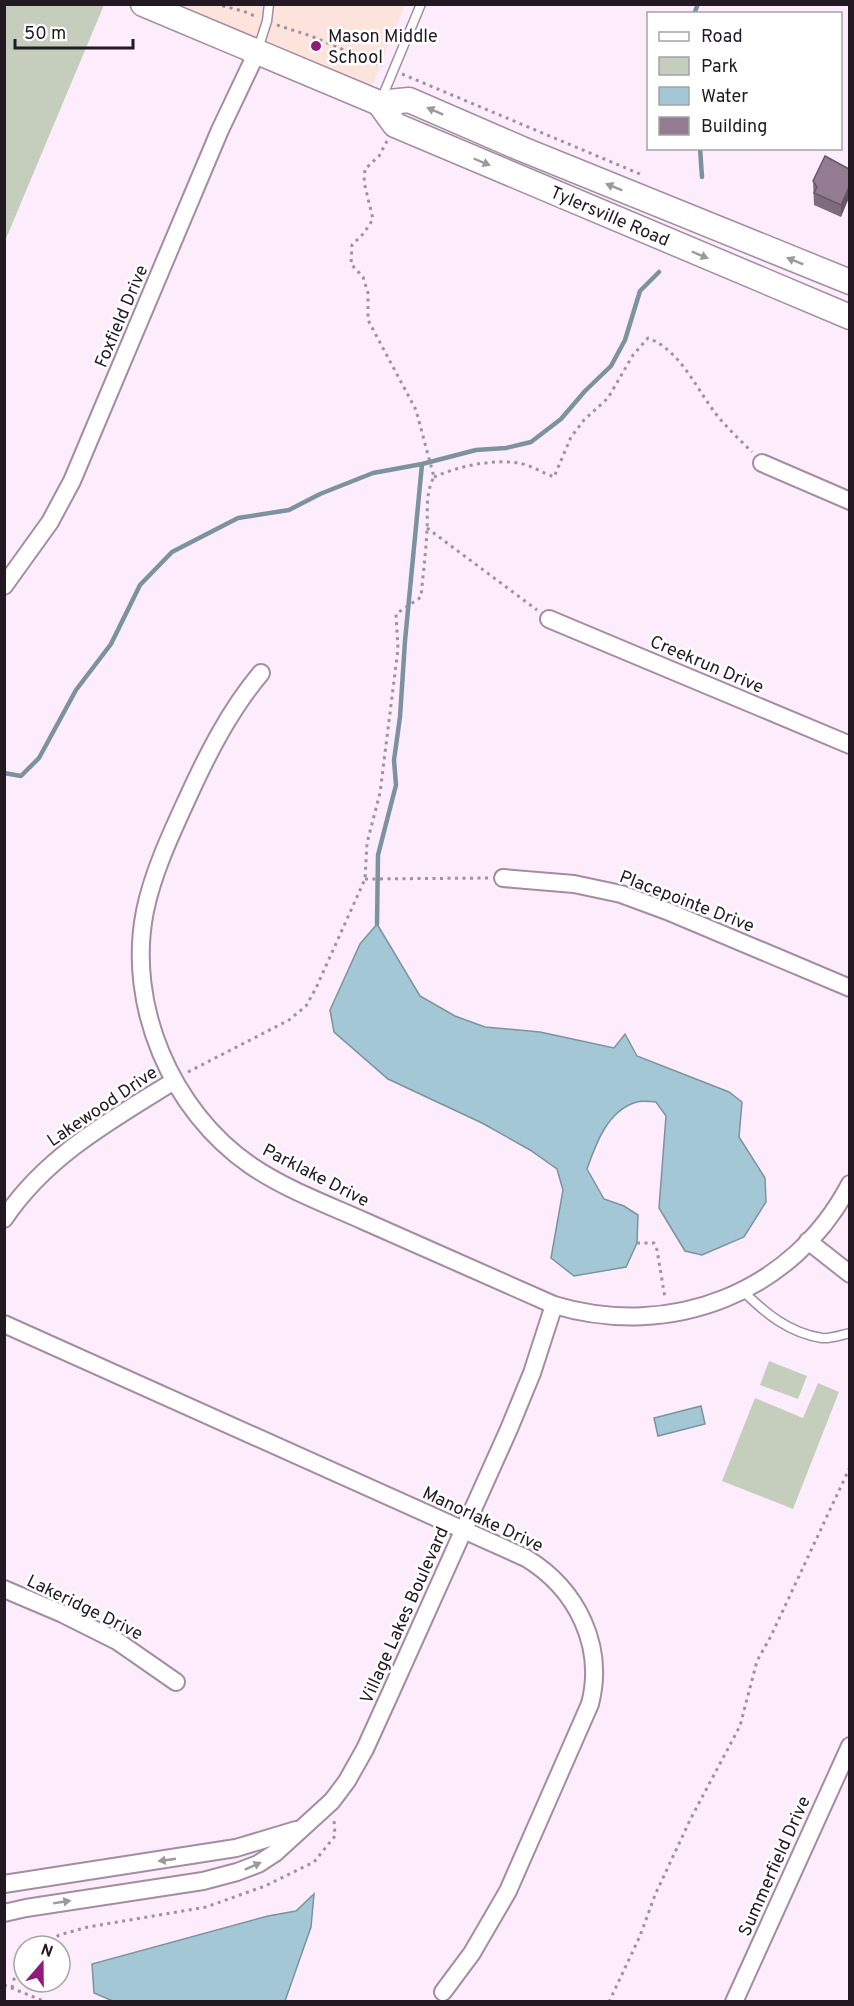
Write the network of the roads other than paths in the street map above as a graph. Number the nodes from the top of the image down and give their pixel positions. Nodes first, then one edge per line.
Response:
1 (143, 4) edge
2 (269, 4) edge
3 (421, 4) edge
4 (257, 52) junction
5 (379, 103) junction
6 (849, 282) edge
7 (849, 316) edge
8 (762, 463) road end
9 (849, 501) edge
10 (4, 586) edge
11 (549, 620) road end
12 (261, 673) dead end
13 (849, 745) edge
14 (502, 878) road end
15 (849, 988) edge
16 (174, 1081) junction
17 (849, 1184) edge
18 (4, 1219) edge
19 (808, 1241) junction
20 (849, 1274) edge
21 (742, 1291) junction
22 (554, 1305) junction
23 (4, 1324) edge
24 (849, 1333) edge
25 (463, 1530) junction
26 (4, 1589) edge
27 (176, 1682) dead end
28 (849, 1746) edge
29 (305, 1826) junction
30 (4, 1884) edge
31 (4, 1913) edge
32 (443, 1992) dead end
33 (734, 2001) edge

1 - 4 main road, Tylersville Road
2 - 4 lane
3 - 5 lane
4 - 5 main road, Tylersville Road
4 - 10 street, Foxfield Drive
6 -> 5 main road, Tylersville Road
5 -> 7 main road, Tylersville Road
8 - 9 street
11 - 13 street, Creekrun Drive
12 - 16 street, Parklake Drive
14 - 15 street, Placepointe Drive
16 - 18 street, Lakewood Drive
16 - 22 street, Parklake Drive
17 - 19 street, Parklake Drive
19 - 20 street
19 - 21 street, Parklake Drive
21 - 22 street, Parklake Drive
21 - 24 lane
22 - 25 street, Village Lakes Boulevard
23 - 25 street, Manorlake Drive
25 - 29 street, Village Lakes Boulevard
25 - 32 street, Manorlake Drive
26 - 27 street, Lakeridge Drive
28 - 33 street, Summerfield Drive
29 -> 30 street, Village Lakes Boulevard
31 -> 29 street, Village Lakes Boulevard

